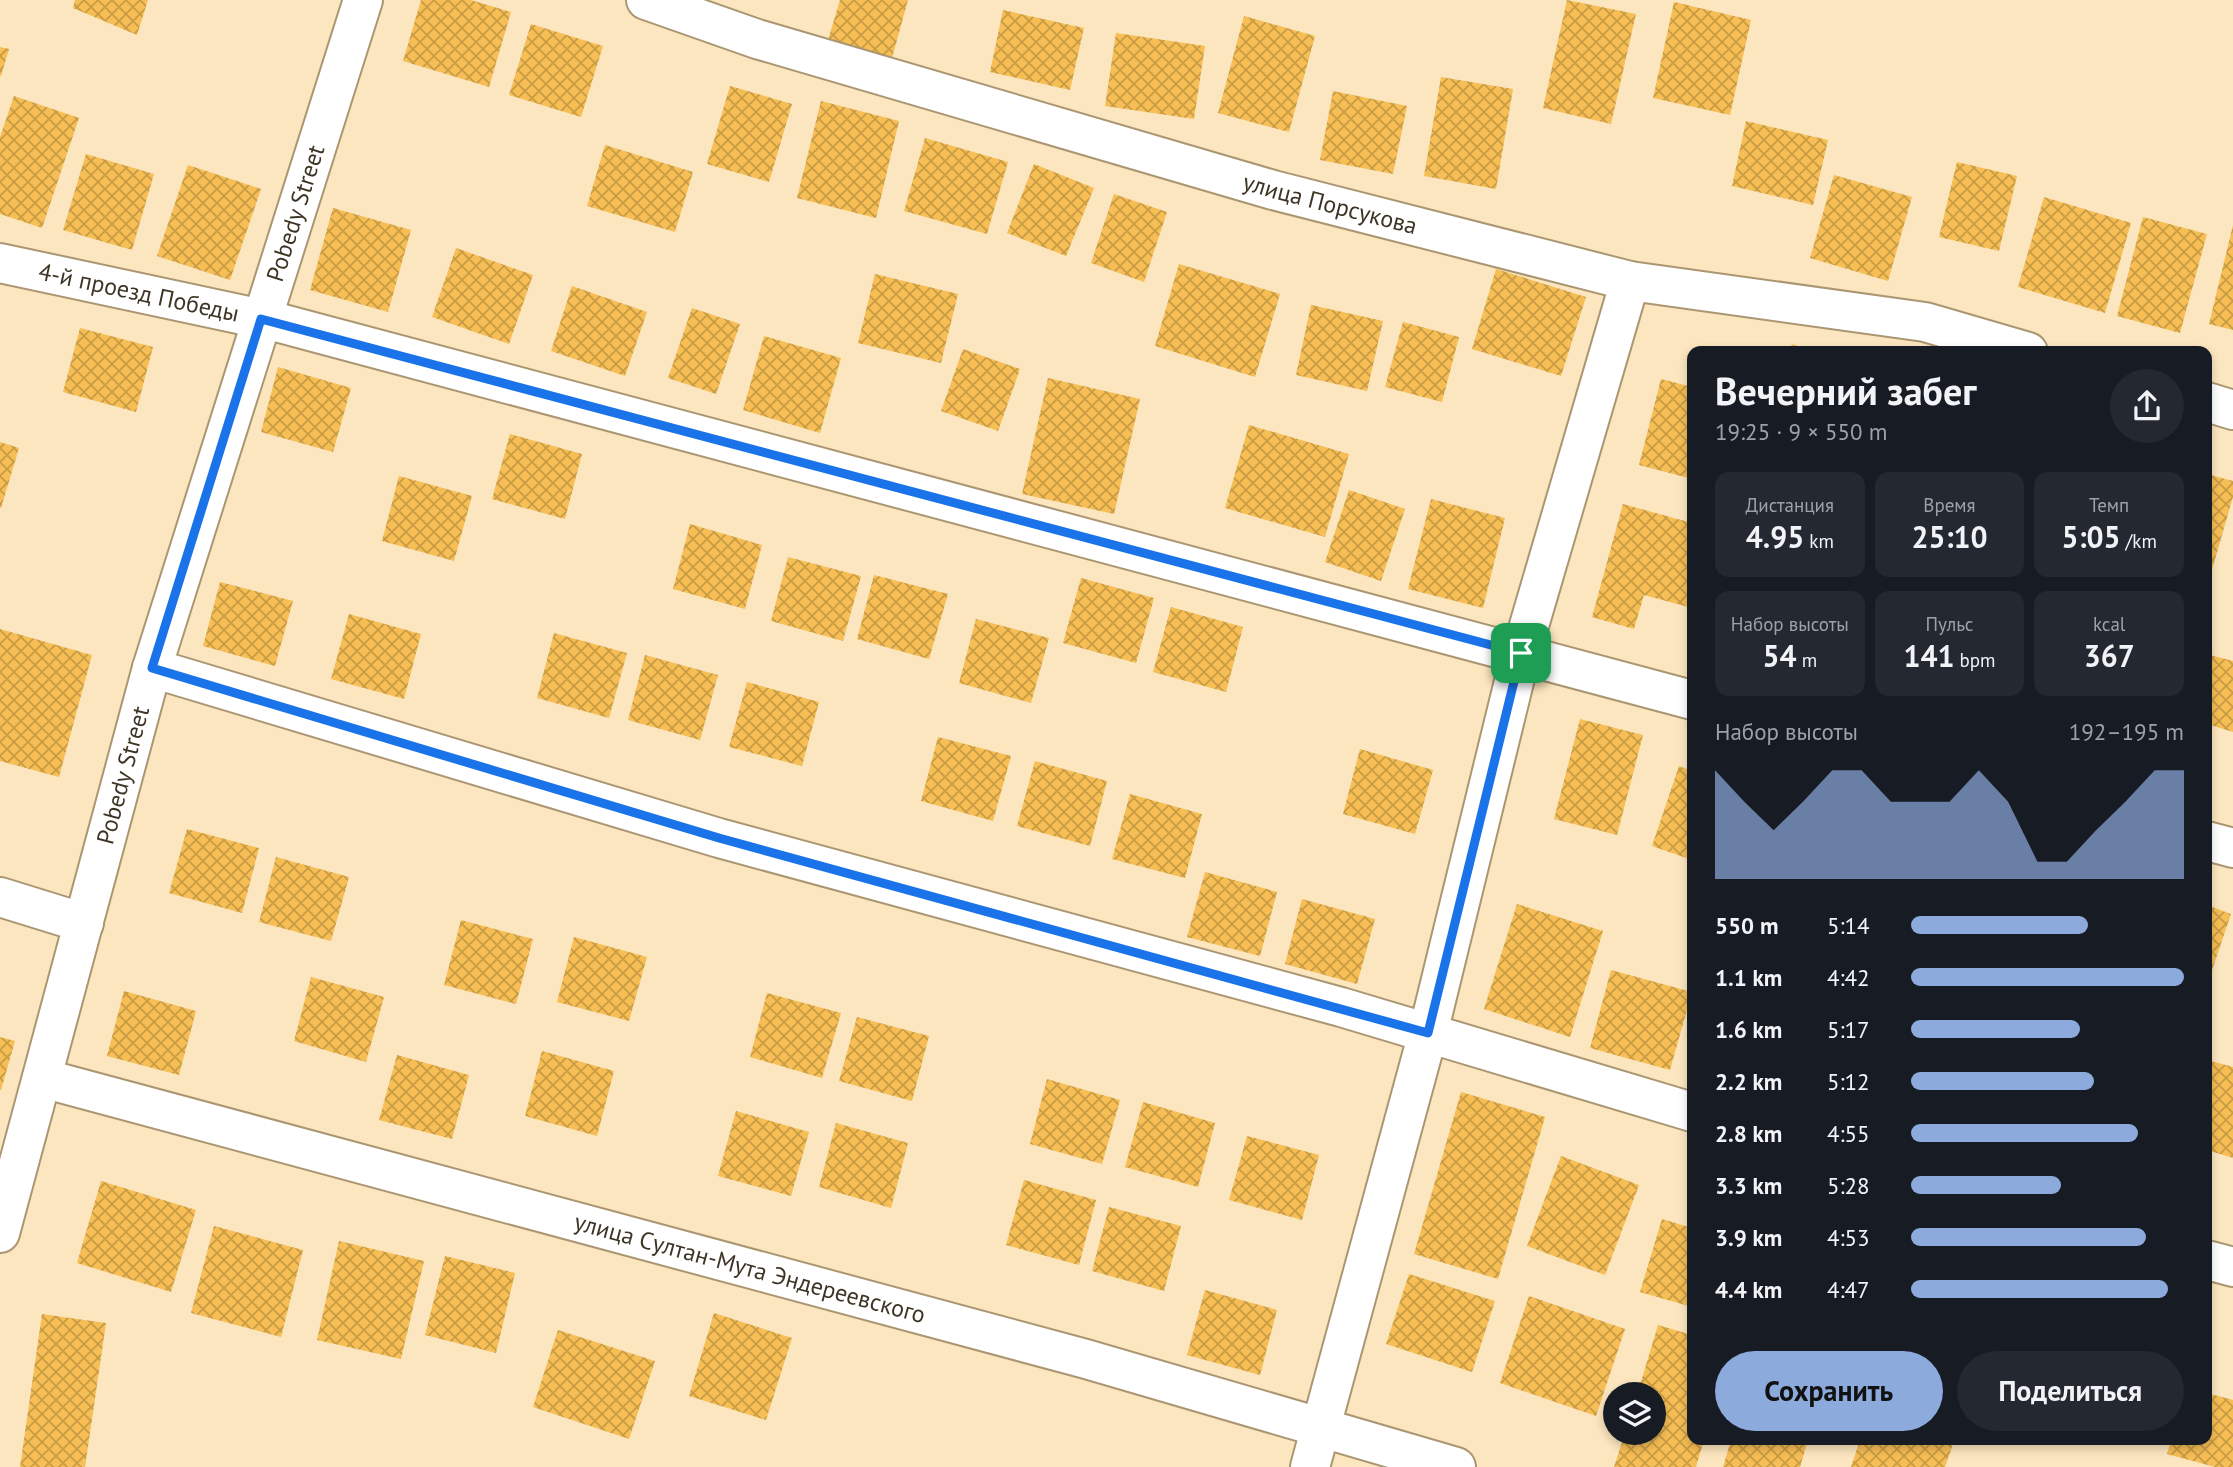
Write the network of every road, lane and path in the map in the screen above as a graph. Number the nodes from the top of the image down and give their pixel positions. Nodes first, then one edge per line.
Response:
1 (363, 0) edge
2 (646, 0) edge
3 (0, 263) edge
4 (1630, 281) junction
5 (269, 321) junction
6 (2007, 346) edge
7 (2212, 404) edge
8 (2233, 410) edge
9 (1521, 653) junction
10 (152, 668) junction
11 (1687, 699) edge
12 (2212, 842) edge
13 (2233, 848) edge
14 (0, 897) edge
15 (84, 923) junction
16 (1428, 1033) junction
17 (42, 1077) junction
18 (1687, 1111) edge
19 (0, 1233) edge
20 (2212, 1261) edge
21 (2233, 1267) edge
22 (1322, 1428) junction
23 (1310, 1467) edge
24 (1456, 1467) edge

1 - 5 street, Pobedy Street
2 - 4 street, улица Порсукова
3 - 5 street, 4-й проезд Победы
4 - 6 street, улица Порсукова
4 - 9 street
5 - 9 street, 4-й проезд Победы
5 - 10 street, Pobedy Street
7 - 8 street
9 - 11 street, 4-й проезд Победы
9 - 16 street
10 - 15 street, Pobedy Street
10 - 16 street
12 - 13 street
14 - 15 street
15 - 17 street, Pobedy Street
16 - 18 street
16 - 22 street
17 - 19 street, Pobedy Street
17 - 22 street, улица Султан-Мута Эндереевского
20 - 21 street
22 - 23 street
22 - 24 street, улица Султан-Мута Эндереевского

